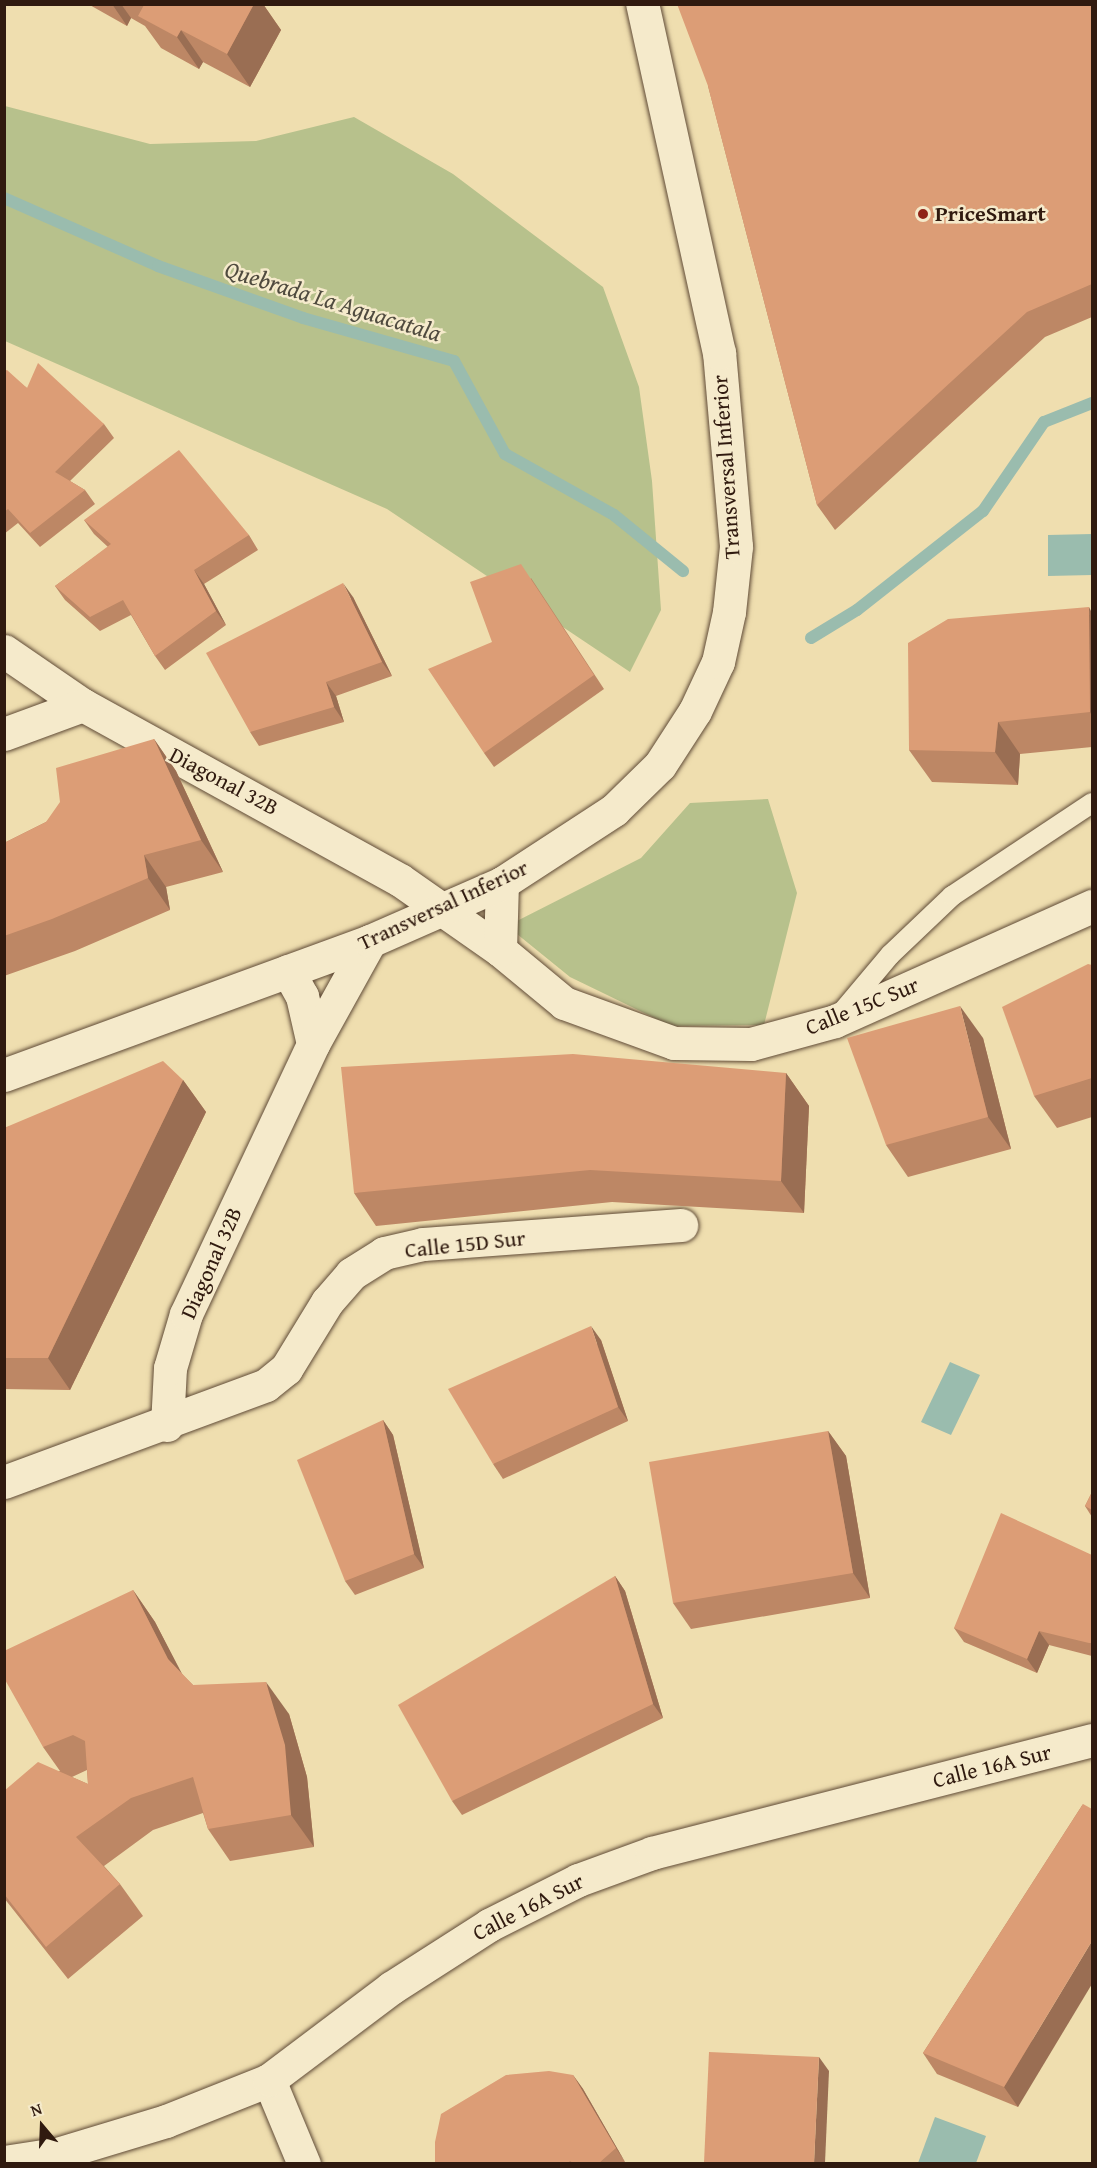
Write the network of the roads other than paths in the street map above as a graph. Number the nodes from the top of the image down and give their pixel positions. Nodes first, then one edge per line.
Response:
1 (642, 4) edge
2 (4, 651) edge
3 (83, 705) junction
4 (4, 734) edge
5 (1092, 803) edge
6 (502, 883) junction
7 (1092, 906) edge
8 (444, 910) junction
9 (370, 941) junction
10 (500, 950) junction
11 (288, 971) junction
12 (835, 1021) junction
13 (313, 1044) junction
14 (4, 1075) edge
15 (681, 1225) dead end
16 (167, 1425) junction
17 (4, 1482) edge
18 (1092, 1740) edge
19 (269, 2080) junction
20 (4, 2162) edge
21 (304, 2163) edge

1 - 6 street, Transversal Inferior
2 - 3 street, Diagonal 32B
3 - 4 street
3 - 8 street, Diagonal 32B
5 - 12 lane
6 - 8 street, Transversal Inferior
6 - 10 street
7 - 12 street, Calle 15C Sur
8 - 9 street, Transversal Inferior
8 - 10 street, Calle 15C Sur
9 - 11 street, Transversal Inferior
9 - 13 street, Diagonal 32B
10 - 12 street, Calle 15C Sur
11 - 13 street
11 - 14 street, Transversal Inferior
13 - 16 street, Diagonal 32B
15 - 16 street, Calle 15D Sur
16 - 17 street, Calle 15D Sur
18 - 19 street, Calle 16A Sur
19 - 20 street, Calle 16A Sur
19 - 21 street

